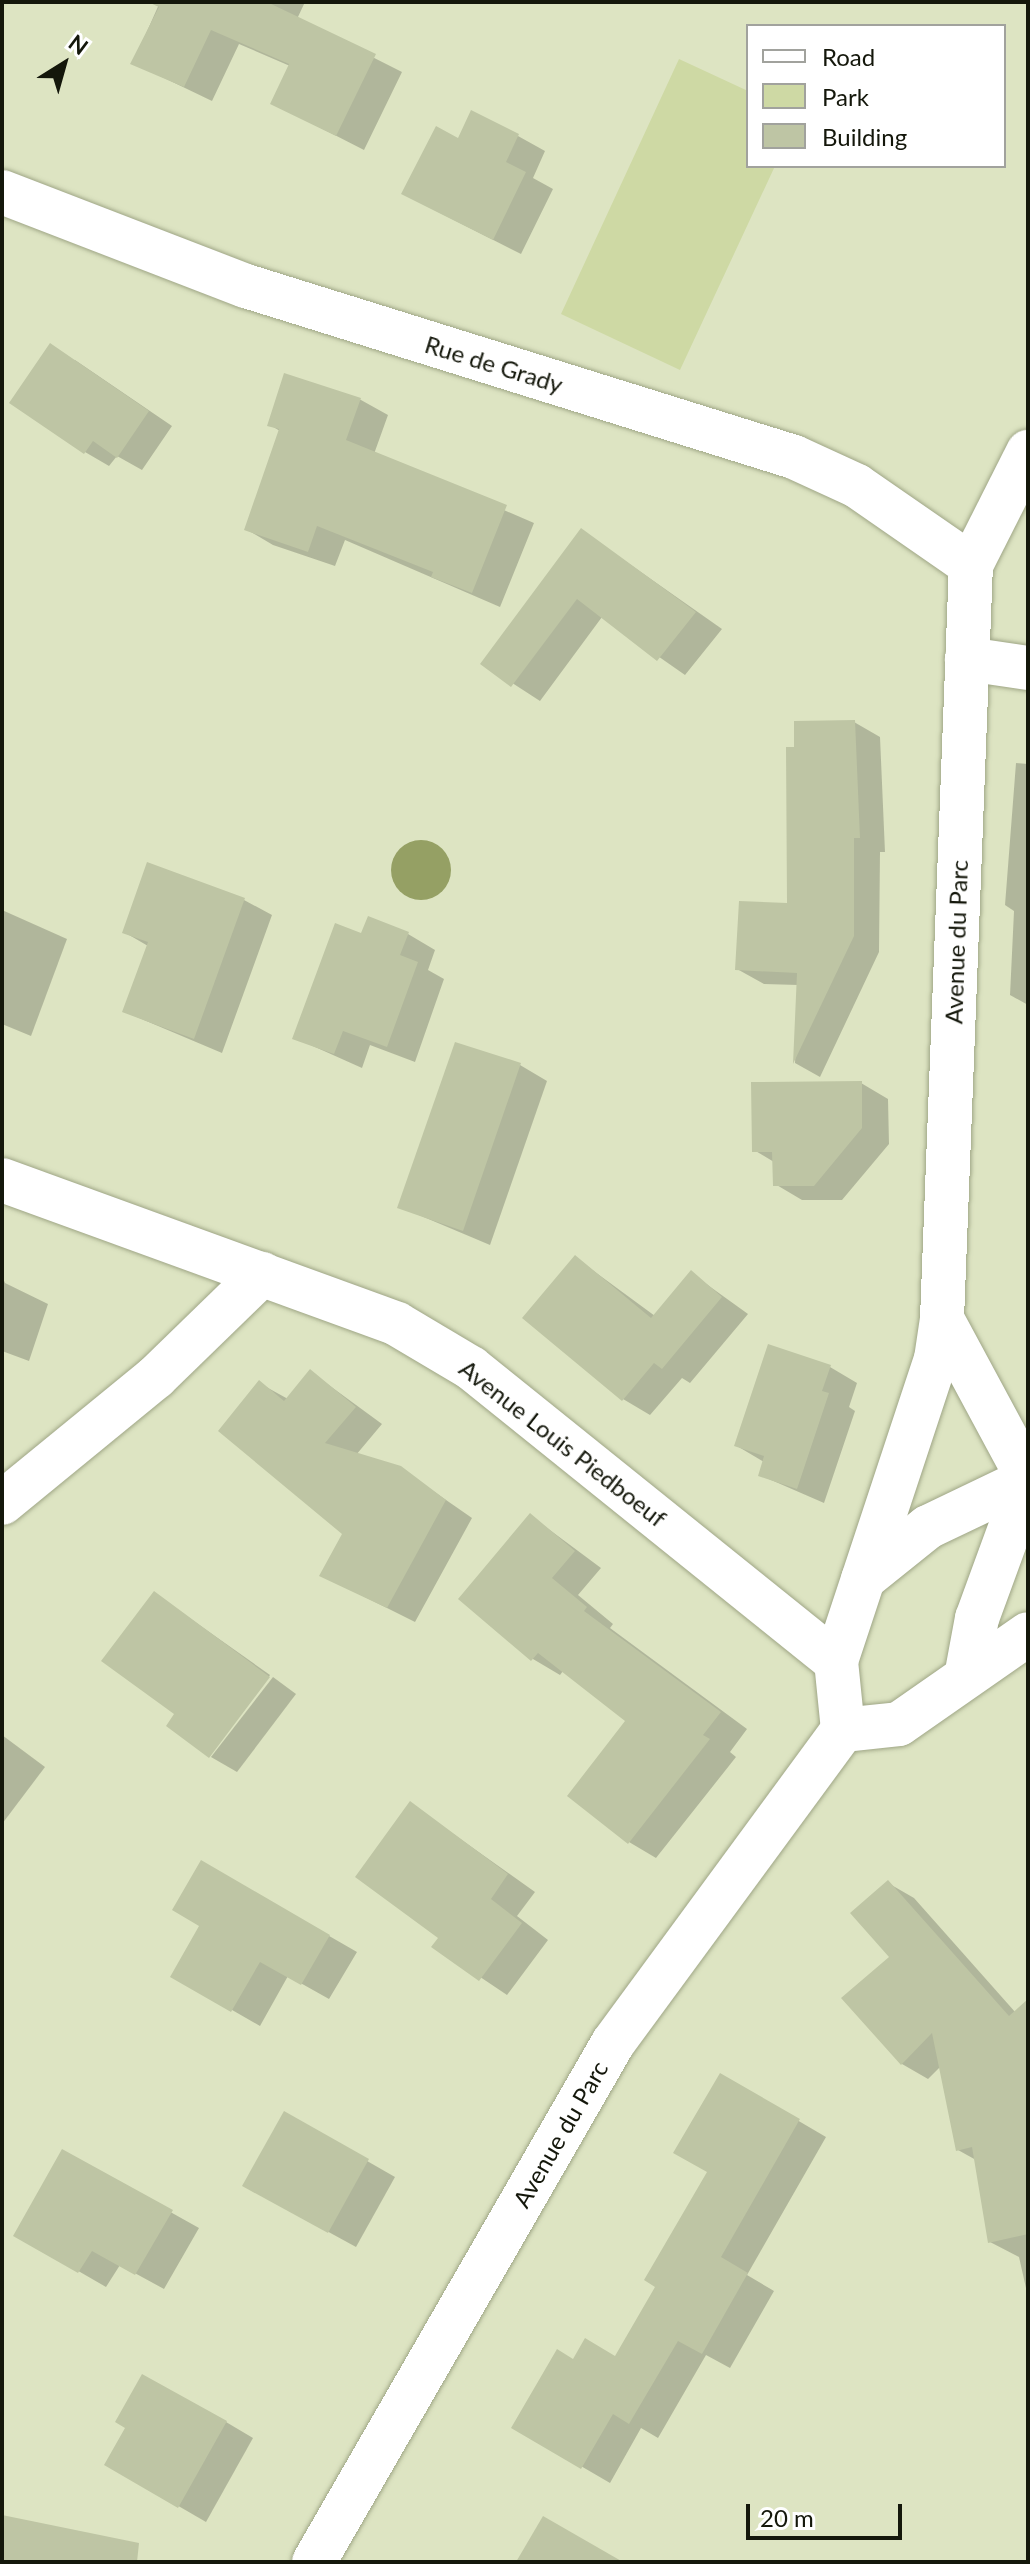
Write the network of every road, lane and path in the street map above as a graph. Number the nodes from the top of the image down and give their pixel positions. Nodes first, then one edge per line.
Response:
1 (2, 192) edge
2 (1028, 452) edge
3 (971, 565) junction
4 (967, 659) junction
5 (1028, 668) edge
6 (2, 1180) edge
7 (262, 1274) junction
8 (942, 1319) junction
9 (1028, 1479) edge
10 (2, 1503) edge
11 (863, 1579) junction
12 (1028, 1634) edge
13 (836, 1661) junction
14 (967, 1672) junction
15 (843, 1730) junction
16 (314, 2562) edge

1 - 3 street, Rue de Grady
2 - 3 street
3 - 4 street, Avenue du Parc
4 - 5 street
4 - 8 street, Avenue du Parc
6 - 7 street, Avenue Louis Piedboeuf
7 - 10 street
7 - 13 street, Avenue Louis Piedboeuf
8 - 9 street
8 - 11 street, Avenue du Parc
9 - 11 street
9 - 14 street
11 - 13 street, Avenue du Parc
12 - 14 street
13 - 15 street, Avenue du Parc
14 - 15 street
15 - 16 street, Avenue du Parc

